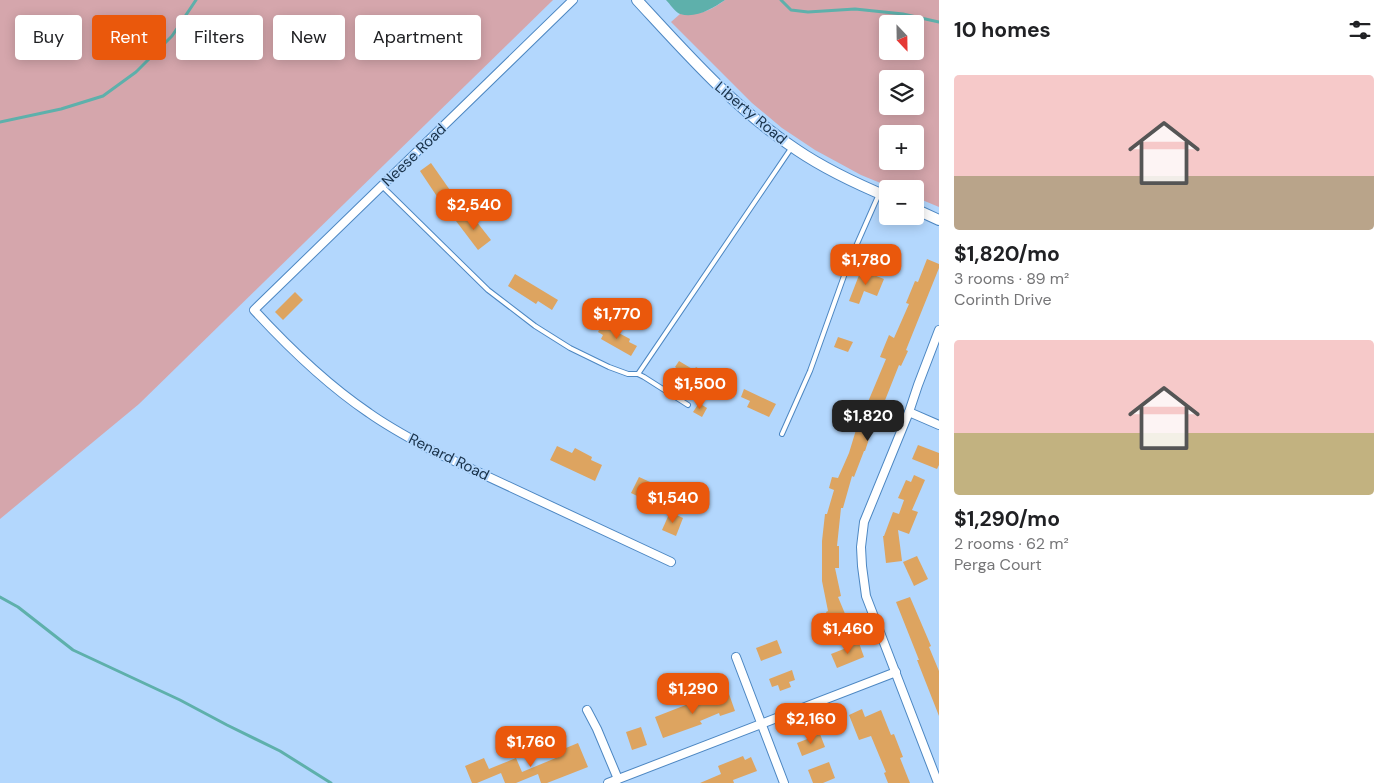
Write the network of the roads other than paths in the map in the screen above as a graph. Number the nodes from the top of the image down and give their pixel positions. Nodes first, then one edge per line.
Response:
1 (573, 0) edge
2 (636, 0) edge
3 (792, 147) junction
4 (382, 186) junction
5 (879, 194) edge
6 (879, 204) edge
7 (924, 214) edge
8 (939, 220) edge
9 (254, 310) joint
10 (939, 330) edge
11 (638, 374) junction
12 (688, 405) dead end
13 (909, 412) junction
14 (939, 425) edge
15 (782, 434) dead end
16 (671, 562) dead end
17 (736, 657) dead end
18 (896, 672) junction
19 (587, 710) dead end
20 (762, 724) junction
21 (618, 779) junction
22 (608, 783) edge
23 (784, 783) edge
24 (938, 783) edge

1 - 4 street, Neese Road
2 - 3 street, Liberty Road
3 - 5 street, Liberty Road
3 - 11 lane
4 - 9 street, Neese Road
4 - 11 lane
6 - 15 lane
7 - 8 street
9 - 16 street, Renard Road
10 - 13 street
11 - 12 lane
13 - 14 street
13 - 18 street
17 - 20 street
18 - 20 street
18 - 24 street
19 - 21 street
20 - 21 street
20 - 23 street
21 - 22 street

